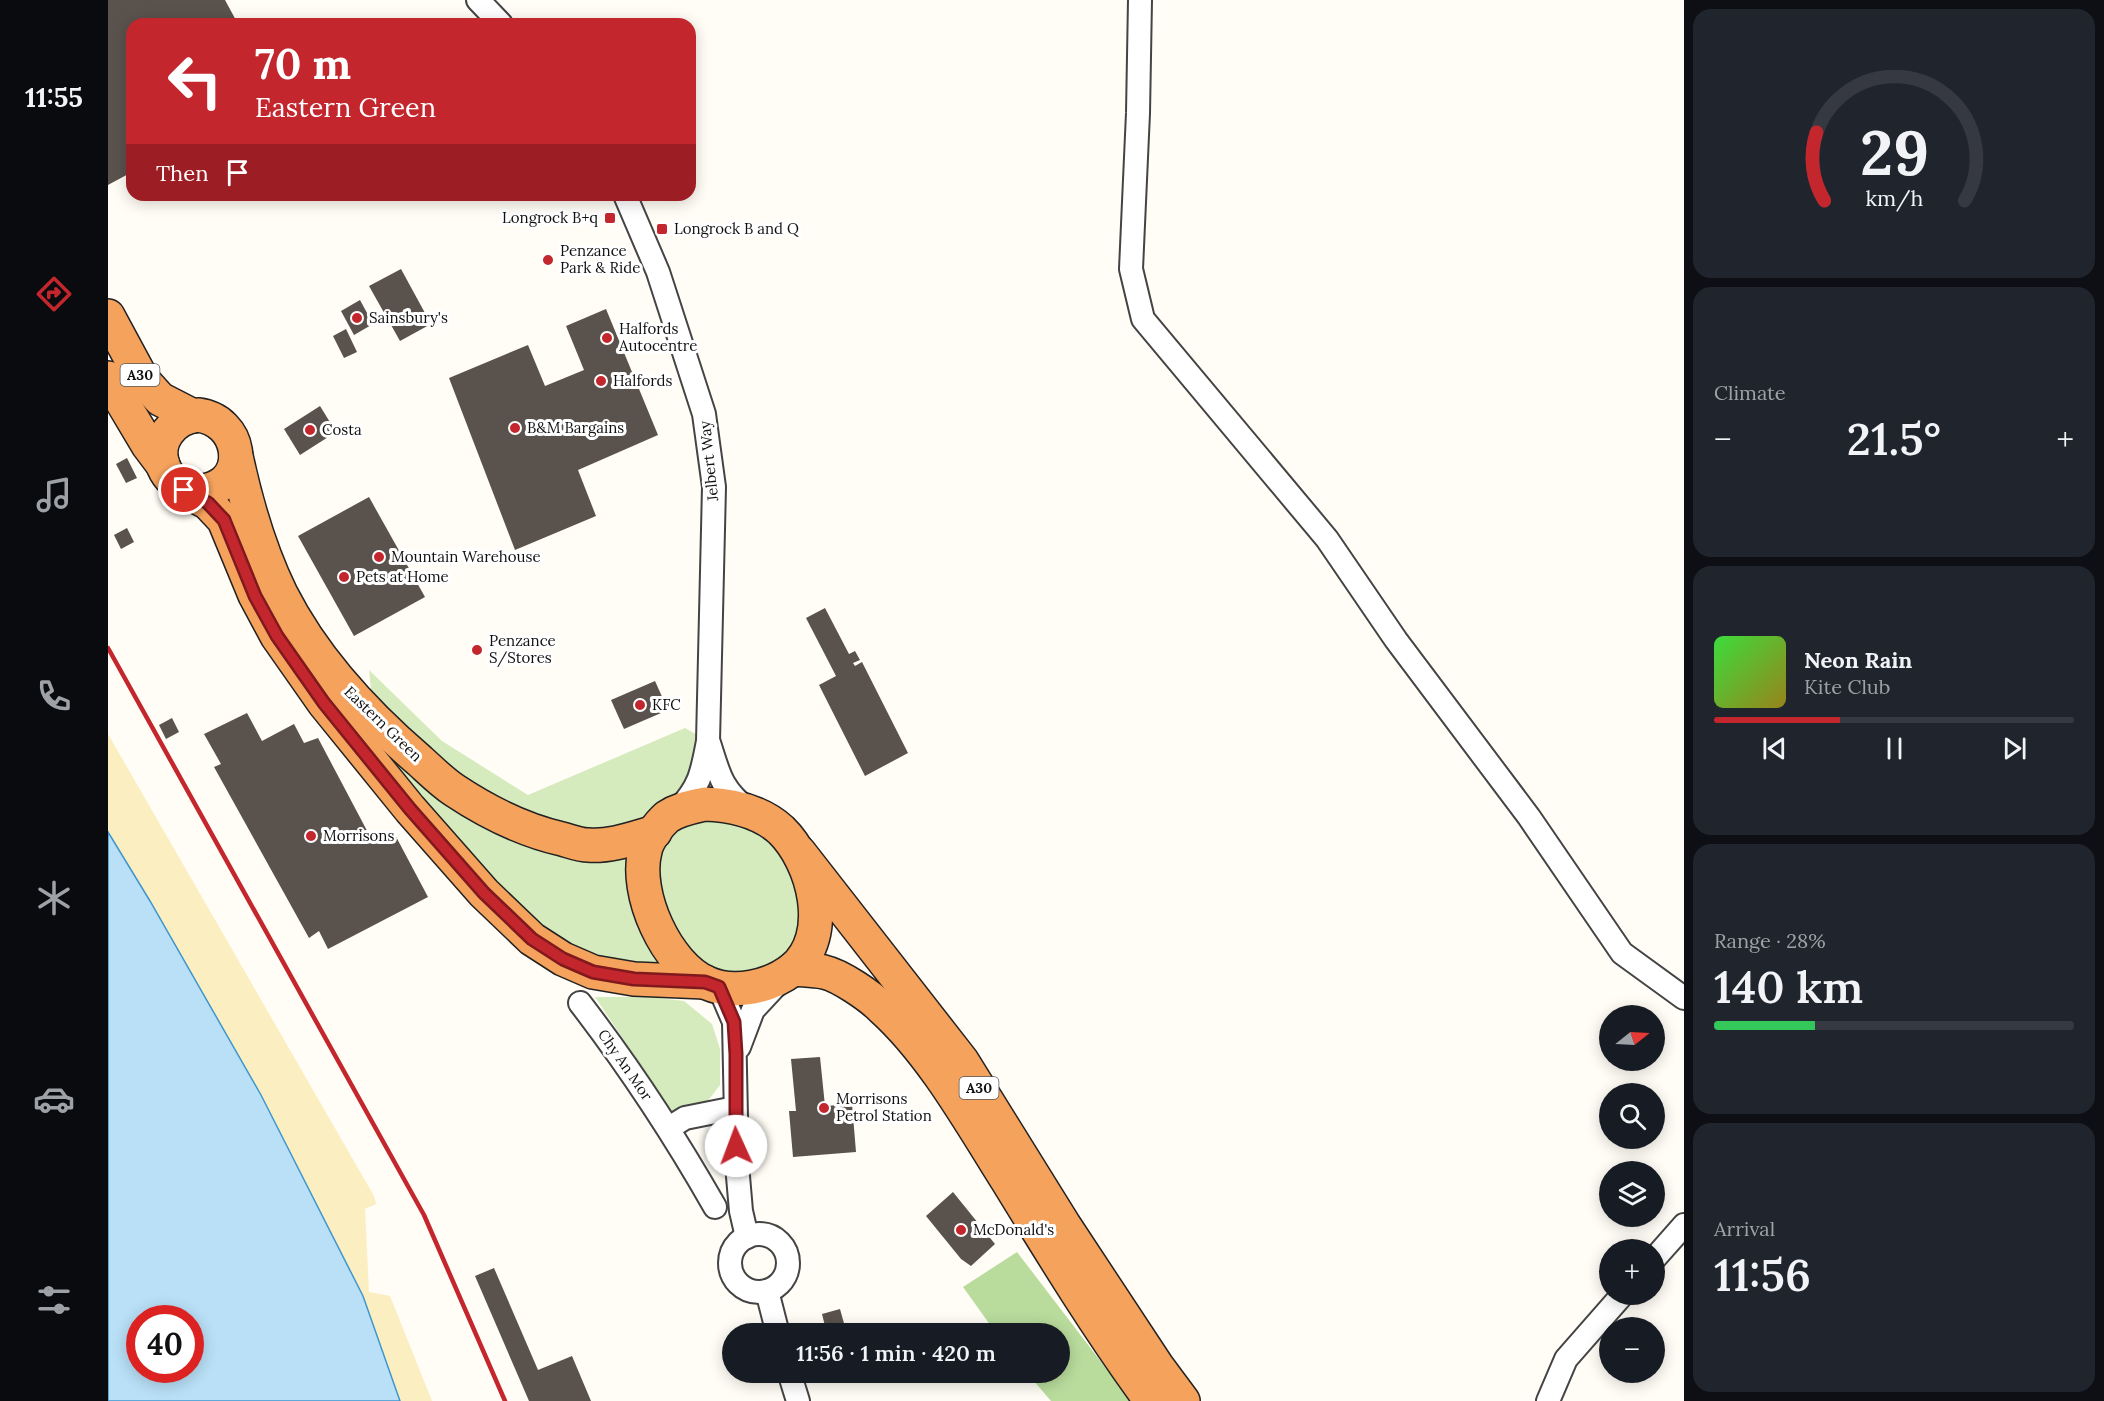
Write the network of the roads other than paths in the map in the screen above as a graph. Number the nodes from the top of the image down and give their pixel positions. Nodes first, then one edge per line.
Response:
1 (478, 0) edge
2 (1140, 0) edge
3 (495, 18) edge
4 (628, 201) edge
5 (108, 316) edge
6 (108, 378) edge
7 (193, 416) junction
8 (236, 456) junction
9 (163, 465) junction
10 (184, 490) junction
11 (708, 741) junction
12 (748, 810) junction
13 (666, 821) junction
14 (799, 852) junction
15 (789, 972) junction
16 (712, 985) junction
17 (1684, 998) edge
18 (580, 1003) dead end
19 (736, 1054) junction
20 (735, 1108) junction
21 (669, 1128) junction
22 (715, 1207) dead end
23 (1684, 1225) edge
24 (747, 1237) junction
25 (1665, 1246) edge
26 (767, 1291) junction
27 (1613, 1305) edge
28 (775, 1323) edge
29 (792, 1383) edge
30 (798, 1401) edge
31 (1150, 1401) edge
32 (1183, 1401) edge
33 (1548, 1401) edge

1 - 3 street
2 - 17 street
4 - 11 street, Jelbert Way
5 - 7 highway, A30
6 - 9 highway, A30
7 - 8 highway
7 - 9 highway
8 - 10 highway
8 - 13 highway, Eastern Green
9 - 10 highway
10 - 16 highway, Eastern Green
11 - 12 street, Jelbert Way
11 - 13 street, Jelbert Way
12 - 13 highway
12 - 14 highway
13 - 16 highway
14 - 15 highway
14 - 32 highway, A30
15 - 16 highway
15 - 19 street
15 - 31 highway, A30
16 - 19 street
18 - 21 street, Chy An Mor
19 - 20 street
20 - 21 street
20 - 24 street
21 - 22 street, Chy An Mor
23 - 25 street
24 - 26 street
24 - 26 street
26 - 28 street
27 - 33 street
29 - 30 street

